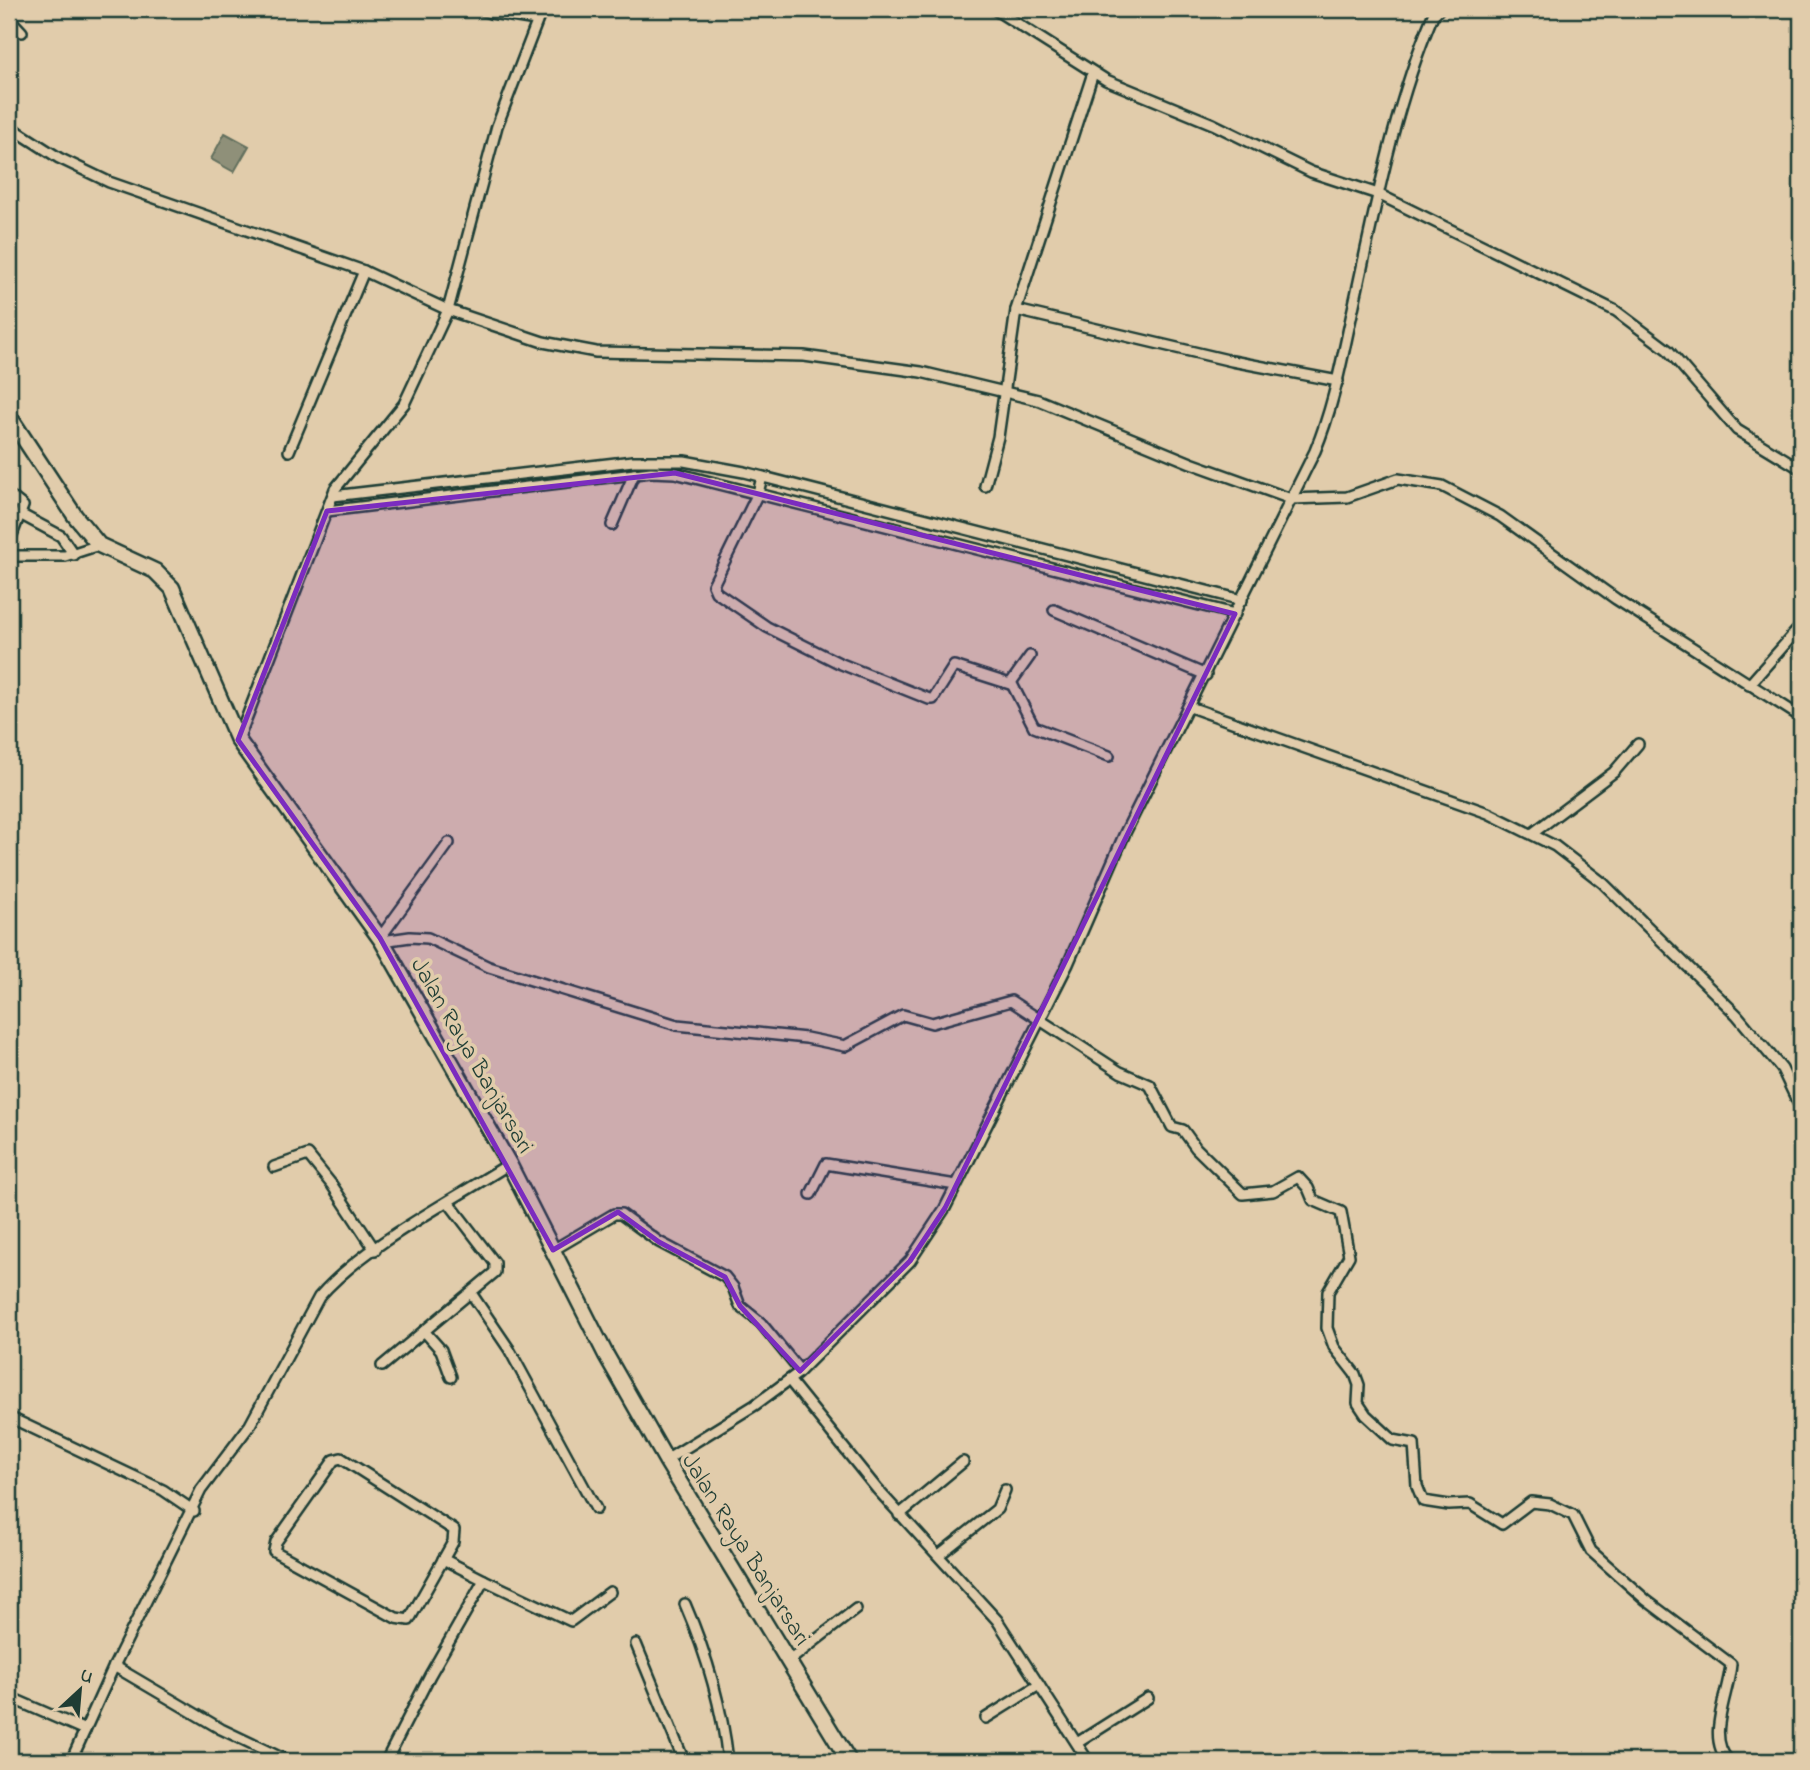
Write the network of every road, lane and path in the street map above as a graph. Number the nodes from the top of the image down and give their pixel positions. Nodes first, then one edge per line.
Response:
1 (479, 9) edge
2 (542, 9) edge
3 (994, 9) edge
4 (1438, 9) edge
5 (9, 18) edge
6 (536, 20) junction
7 (22, 32) dead end
8 (1093, 72) junction
9 (9, 126) edge
10 (1378, 194) junction
11 (363, 271) junction
12 (448, 310) junction
13 (1016, 310) junction
14 (1338, 382) junction
15 (1006, 391) junction
16 (9, 416) edge
17 (289, 451) dead end
18 (650, 466) junction
19 (1801, 469) edge
20 (634, 474) junction
21 (716, 474) junction
22 (554, 476) junction
23 (760, 484) junction
24 (985, 486) dead end
25 (9, 495) edge
26 (1291, 499) junction
27 (330, 503) junction
28 (843, 506) junction
29 (22, 510) junction
30 (612, 525) dead end
31 (969, 539) junction
32 (9, 542) edge
33 (99, 545) junction
34 (74, 555) junction
35 (9, 556) edge
36 (1108, 574) junction
37 (1242, 600) junction
38 (1054, 611) dead end
39 (1235, 614) junction
40 (1801, 626) edge
41 (1030, 656) dead end
42 (1206, 675) junction
43 (1012, 684) junction
44 (1749, 685) junction
45 (1190, 707) junction
46 (1801, 718) edge
47 (238, 740) junction
48 (1638, 744) dead end
49 (1109, 756) dead end
50 (1533, 833) junction
51 (449, 843) dead end
52 (381, 940) junction
53 (1039, 1019) junction
54 (1801, 1109) edge
55 (509, 1164) junction
56 (274, 1167) dead end
57 (956, 1185) junction
58 (811, 1194) dead end
59 (449, 1203) junction
60 (375, 1250) junction
61 (553, 1250) junction
62 (472, 1292) junction
63 (424, 1331) junction
64 (382, 1366) dead end
65 (800, 1371) junction
66 (451, 1377) dead end
67 (789, 1380) junction
68 (9, 1417) edge
69 (666, 1460) junction
70 (963, 1462) dead end
71 (1005, 1490) dead end
72 (596, 1509) dead end
73 (194, 1511) junction
74 (899, 1515) junction
75 (939, 1555) junction
76 (443, 1559) junction
77 (484, 1580) junction
78 (610, 1592) dead end
79 (685, 1604) dead end
80 (856, 1609) dead end
81 (636, 1644) dead end
82 (789, 1661) junction
83 (114, 1666) junction
84 (1039, 1685) junction
85 (9, 1697) edge
86 (1148, 1698) dead end
87 (986, 1718) dead end
88 (85, 1730) junction
89 (1077, 1743) junction
90 (71, 1761) edge
91 (288, 1761) edge
92 (386, 1761) edge
93 (684, 1761) edge
94 (728, 1761) edge
95 (849, 1761) edge
96 (1088, 1761) edge
97 (1730, 1761) edge

1 - 6 street
2 - 6 street
3 - 8 street
4 - 10 street
5 - 7 street
6 - 12 street
8 - 10 street
8 - 13 street
9 - 11 street
10 - 14 street
10 - 19 street
11 - 12 street
11 - 17 street
12 - 15 street
12 - 27 street
13 - 14 street
13 - 15 street
14 - 26 street
15 - 24 street
15 - 26 street
16 - 33 highway, Jalan Raya Banjarsari
18 - 20 street
18 - 21 street
18 - 21 street
18 - 22 street
20 - 22 street
20 - 30 street
21 - 23 street
21 - 23 street
22 - 27 street
22 - 27 street
23 - 28 street
23 - 28 street
23 - 43 street
25 - 29 street
26 - 37 street
26 - 44 street
27 - 47 street
28 - 31 street
28 - 31 street
29 - 32 street
29 - 34 street
31 - 36 street
31 - 36 street
33 - 34 street
33 - 47 highway, Jalan Raya Banjarsari
34 - 35 street
36 - 37 street
36 - 39 street
37 - 39 street
38 - 42 street
39 - 42 street
40 - 44 street
41 - 43 street
42 - 45 street
43 - 49 street
44 - 46 street
45 - 50 street
45 - 53 street
47 - 52 highway, Jalan Raya Banjarsari
48 - 50 street
50 - 54 street
51 - 52 street
52 - 53 street
52 - 55 highway, Jalan Raya Banjarsari
53 - 57 street
53 - 97 street
55 - 59 street
55 - 61 highway, Jalan Raya Banjarsari
56 - 60 street
57 - 58 street
57 - 65 street
59 - 60 street
59 - 62 street
60 - 73 street
61 - 65 street
61 - 69 highway, Jalan Raya Banjarsari
62 - 63 street
62 - 72 street
63 - 64 street
63 - 66 street
65 - 67 street
67 - 69 street
67 - 74 street
68 - 73 street
69 - 82 highway, Jalan Raya Banjarsari
70 - 74 street
71 - 75 street
73 - 83 street
74 - 75 street
75 - 84 street
76 - 76 street
76 - 77 street
77 - 78 street
77 - 92 street
79 - 94 street
80 - 82 street
81 - 93 street
82 - 95 highway, Jalan Raya Banjarsari
83 - 88 street
83 - 91 street
84 - 87 street
84 - 89 street
85 - 88 street
86 - 89 street
88 - 90 street
89 - 96 street

